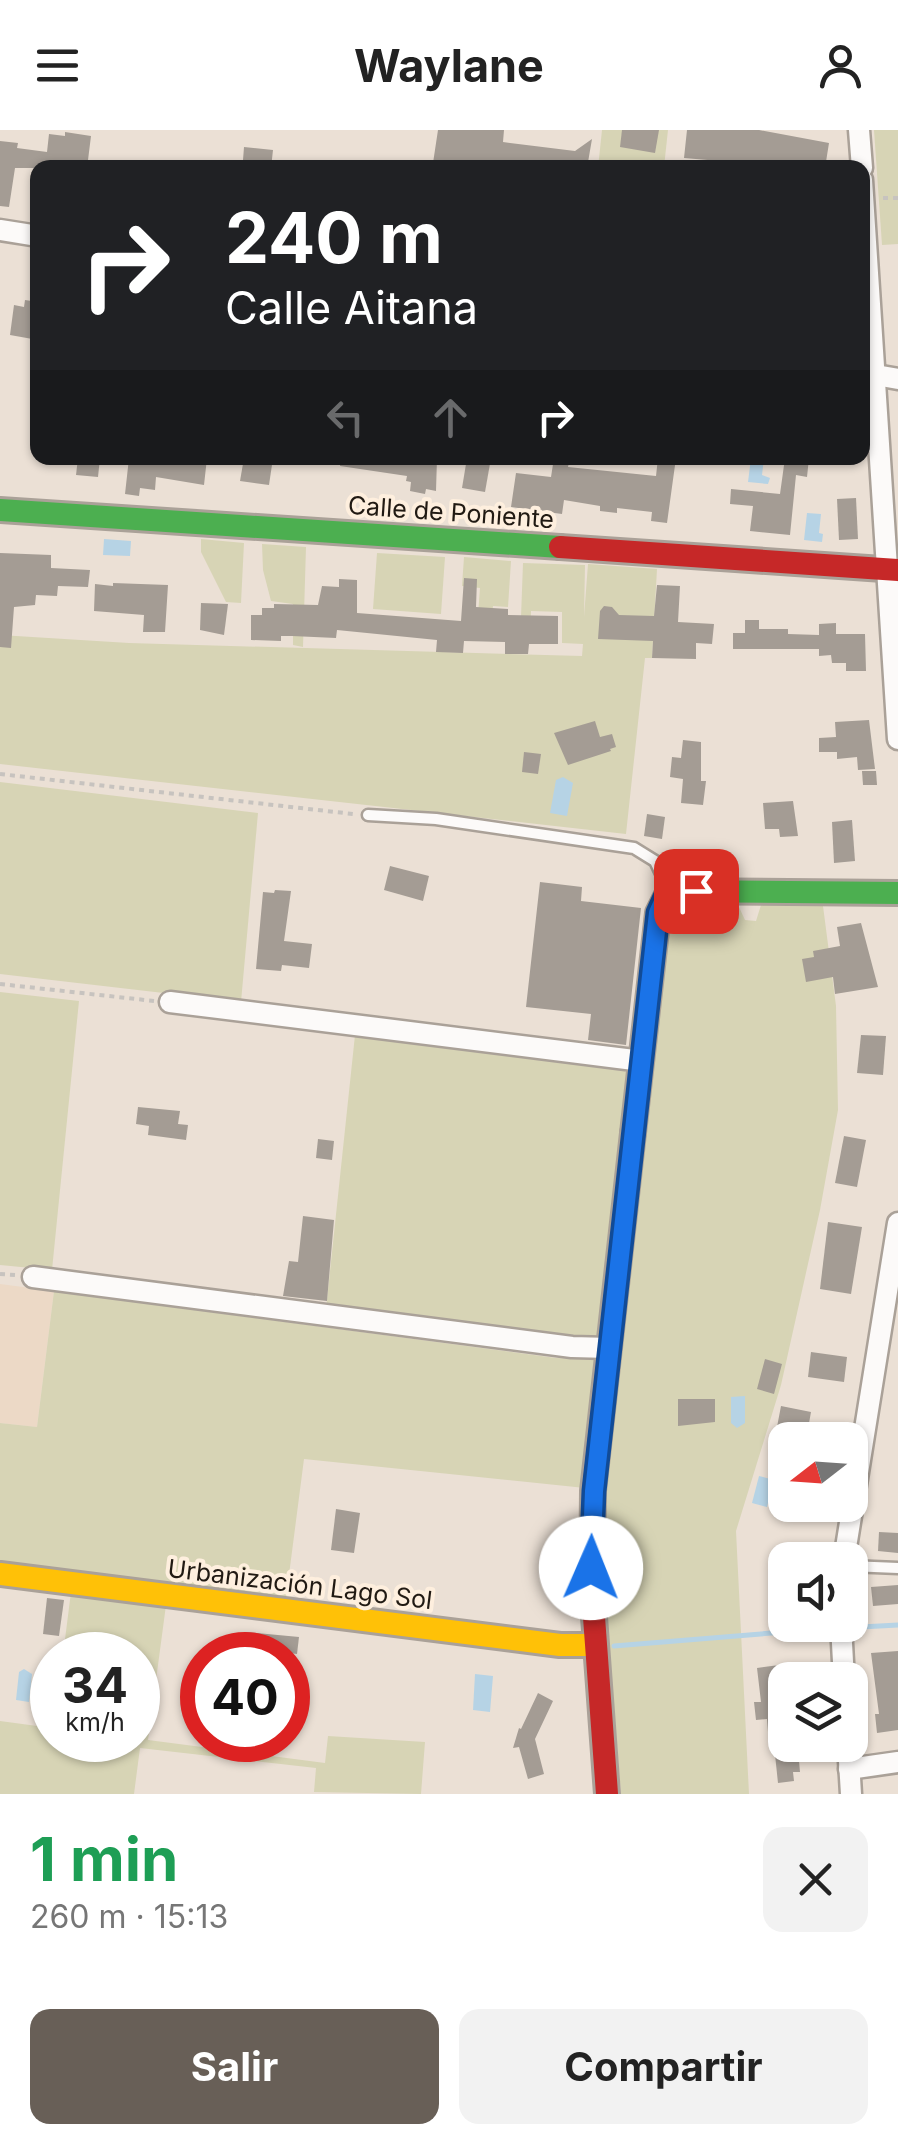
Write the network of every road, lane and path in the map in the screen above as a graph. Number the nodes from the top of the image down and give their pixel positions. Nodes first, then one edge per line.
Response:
1 (860, 130) edge
2 (862, 160) edge
3 (898, 198) edge
4 (876, 199) dead end
5 (0, 230) edge
6 (30, 235) edge
7 (870, 374) edge
8 (898, 379) edge
9 (870, 390) edge
10 (0, 510) edge
11 (892, 570) edge
12 (898, 739) edge
13 (0, 774) edge
14 (368, 815) joint
15 (668, 891) junction
16 (898, 893) edge
17 (0, 984) edge
18 (170, 1002) joint
19 (642, 1061) junction
20 (898, 1223) edge
21 (33, 1277) dead end
22 (610, 1348) junction
23 (847, 1542) edge
24 (868, 1567) edge
25 (898, 1568) edge
26 (0, 1574) edge
27 (594, 1645) junction
28 (849, 1762) edge
29 (898, 1762) edge
30 (849, 1769) junction
31 (606, 1794) edge
32 (851, 1794) edge

1 - 2 street
3 - 4 path
5 - 6 street
7 - 8 street
9 - 11 street
10 - 11 street, Calle de Poniente
11 - 12 street
13 - 14 path
14 - 15 lane
15 - 16 street
15 - 19 street
17 - 18 path
18 - 19 street
19 - 22 street
20 - 23 street
21 - 22 street
22 - 27 street
24 - 25 lane
26 - 27 street, Urbanización Lago Sol
27 - 31 street
28 - 30 street
29 - 30 street
30 - 32 street

